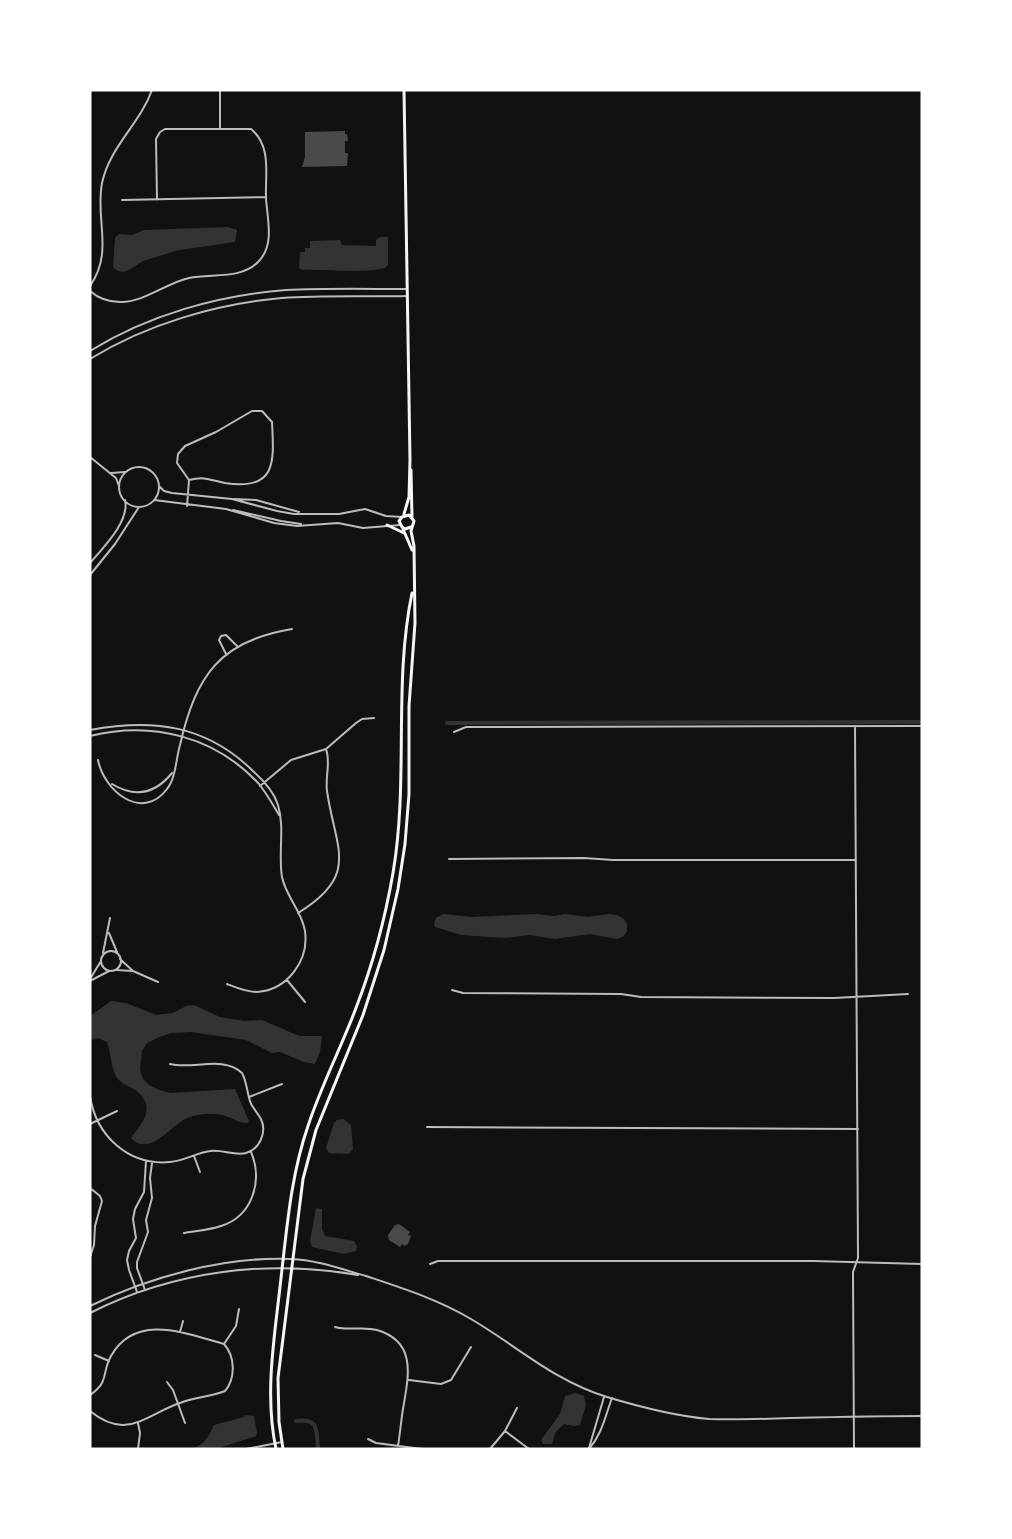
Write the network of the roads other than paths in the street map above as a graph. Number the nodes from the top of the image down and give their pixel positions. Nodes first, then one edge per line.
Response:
1 (152, 90) edge
2 (220, 90) edge
3 (404, 90) edge
4 (220, 128) junction
5 (266, 197) junction
6 (123, 200) dead end
7 (157, 200) junction
8 (90, 286) edge
9 (407, 289) junction
10 (90, 291) edge
11 (407, 296) junction
12 (90, 351) edge
13 (90, 359) edge
14 (90, 457) edge
15 (410, 460) junction
16 (127, 472) junction
17 (111, 473) junction
18 (189, 480) junction
19 (159, 486) junction
20 (120, 489) junction
21 (188, 495) junction
22 (232, 499) junction
23 (125, 500) junction
24 (154, 500) junction
25 (249, 503) junction
26 (187, 506) junction
27 (139, 507) junction
28 (226, 509) junction
29 (247, 512) junction
30 (304, 513) junction
31 (319, 514) junction
32 (402, 516) junction
33 (412, 518) junction
34 (319, 523) junction
35 (304, 524) junction
36 (387, 525) junction
37 (401, 526) junction
38 (411, 527) junction
39 (115, 532) junction
40 (406, 534) junction
41 (121, 535) junction
42 (413, 552) junction
43 (90, 562) edge
44 (90, 575) edge
45 (413, 588) junction
46 (292, 629) dead end
47 (238, 646) junction
48 (226, 654) junction
49 (374, 718) dead end
50 (922, 726) edge
51 (855, 727) junction
52 (90, 730) edge
53 (183, 730) junction
54 (454, 732) dead end
55 (90, 736) edge
56 (182, 736) junction
57 (326, 749) junction
58 (98, 760) dead end
59 (174, 771) junction
60 (109, 782) junction
61 (264, 782) junction
62 (260, 786) junction
63 (280, 816) junction
64 (449, 859) dead end
65 (856, 860) junction
66 (298, 913) junction
67 (384, 917) junction
68 (110, 918) dead end
69 (392, 919) junction
70 (109, 933) junction
71 (117, 954) junction
72 (103, 956) junction
73 (120, 959) junction
74 (101, 961) junction
75 (116, 970) junction
76 (110, 971) junction
77 (133, 971) junction
78 (90, 980) edge
79 (287, 980) junction
80 (158, 982) dead end
81 (227, 984) dead end
82 (452, 990) dead end
83 (908, 994) dead end
84 (857, 997) junction
85 (305, 1002) dead end
86 (170, 1064) dead end
87 (282, 1084) dead end
88 (90, 1096) edge
89 (249, 1097) junction
90 (117, 1112) dead end
91 (97, 1121) junction
92 (90, 1124) edge
93 (427, 1127) dead end
94 (858, 1129) junction
95 (250, 1152) junction
96 (194, 1156) junction
97 (146, 1161) junction
98 (152, 1162) junction
99 (200, 1172) dead end
100 (90, 1188) edge
101 (184, 1233) dead end
102 (90, 1257) edge
103 (284, 1259) junction
104 (292, 1259) junction
105 (856, 1263) junction
106 (430, 1264) dead end
107 (922, 1264) edge
108 (282, 1268) junction
109 (291, 1268) junction
110 (370, 1278) junction
111 (142, 1283) junction
112 (135, 1286) junction
113 (145, 1290) junction
114 (137, 1293) junction
115 (90, 1306) edge
116 (239, 1309) dead end
117 (90, 1313) edge
118 (183, 1321) dead end
119 (335, 1328) dead end
120 (180, 1332) junction
121 (224, 1344) junction
122 (471, 1347) dead end
123 (95, 1354) dead end
124 (109, 1361) junction
125 (409, 1380) junction
126 (167, 1382) dead end
127 (90, 1395) edge
128 (604, 1396) junction
129 (612, 1398) junction
130 (178, 1403) junction
131 (517, 1408) dead end
132 (90, 1411) edge
133 (922, 1416) edge
134 (854, 1417) junction
135 (138, 1423) junction
136 (185, 1423) dead end
137 (594, 1428) junction
138 (505, 1431) junction
139 (601, 1432) junction
140 (368, 1438) dead end
141 (282, 1442) junction
142 (274, 1443) junction
143 (398, 1446) junction
144 (138, 1449) edge
145 (246, 1449) edge
146 (276, 1449) edge
147 (284, 1449) edge
148 (422, 1449) edge
149 (490, 1449) edge
150 (529, 1449) edge
151 (589, 1449) edge
152 (854, 1449) edge

1 - 8 street
2 - 4 street
3 - 9 main road
4 - 5 street
4 - 7 street
5 - 7 street
5 - 10 street
6 - 7 street
9 - 11 main road
9 - 12 street
11 - 13 street
11 - 15 main road
14 - 17 street
15 - 32 main road
15 - 33 main road
16 - 17 street
16 - 19 street
16 - 20 street
17 - 20 street
18 - 18 street
18 - 21 street
19 - 21 street
19 - 24 street
20 - 23 street
21 - 22 street
21 - 26 street
22 - 25 street
22 - 30 street
23 - 27 street
23 - 39 street
24 - 26 street
24 - 27 street
25 - 29 street
25 - 30 street
26 - 28 street
27 - 41 street
28 - 29 street
28 - 35 street
29 - 35 street
30 - 31 street
31 - 32 street
31 - 34 street
32 - 33 main road
32 - 37 main road
33 - 38 main road
34 - 35 street
34 - 36 street
36 - 37 street
36 - 40 main road
37 - 38 main road
37 - 40 main road
38 - 42 main road
39 - 41 street
39 - 43 street
40 - 42 main road
41 - 44 street
42 - 45 main road
45 - 67 main road
45 - 69 main road
46 - 47 street
47 - 48 street
47 - 48 street
48 - 53 street
49 - 57 street
50 - 51 street
51 - 54 street
51 - 65 street
52 - 53 street
53 - 56 street
53 - 61 street
55 - 56 street
56 - 59 street
56 - 62 street
57 - 61 street
57 - 66 street
58 - 60 street
59 - 60 street
59 - 60 street
61 - 62 street
61 - 63 street
62 - 63 street
63 - 66 street
64 - 65 street
65 - 84 street
66 - 79 street
67 - 69 main road
67 - 103 main road
68 - 70 street
69 - 104 main road
70 - 71 street
70 - 72 street
71 - 72 street
71 - 73 street
72 - 74 street
73 - 75 street
73 - 77 street
74 - 76 street
74 - 78 street
75 - 76 street
75 - 77 street
76 - 78 street
77 - 80 street
79 - 81 street
79 - 85 street
82 - 84 street
83 - 84 street
84 - 94 street
86 - 89 street
87 - 89 street
88 - 91 street
89 - 95 street
90 - 91 street
91 - 92 street
91 - 97 street
93 - 94 street
94 - 105 street
95 - 96 street
95 - 101 street
96 - 98 street
96 - 99 street
97 - 98 street
97 - 112 street
98 - 111 street
100 - 102 street
103 - 104 street
103 - 108 main road
103 - 111 street
104 - 109 main road
104 - 110 street
105 - 106 street
105 - 107 street
105 - 134 street
108 - 109 street
108 - 113 street
108 - 142 main road
109 - 110 street
109 - 141 main road
110 - 128 street
111 - 112 street
111 - 113 street
112 - 114 street
112 - 115 street
113 - 114 street
114 - 117 street
116 - 121 street
118 - 120 street
119 - 125 street
120 - 121 street
120 - 124 street
121 - 130 street
122 - 125 street
123 - 124 street
124 - 127 street
125 - 143 street
126 - 130 street
128 - 129 street
128 - 137 street
129 - 134 street
129 - 139 street
130 - 135 street
130 - 136 street
131 - 138 street
132 - 135 street
133 - 134 street
134 - 152 street
135 - 144 street
137 - 139 street
137 - 151 street
138 - 149 street
138 - 150 street
139 - 151 street
140 - 143 street
141 - 142 street
141 - 147 main road
142 - 145 street
142 - 146 main road
143 - 148 street

